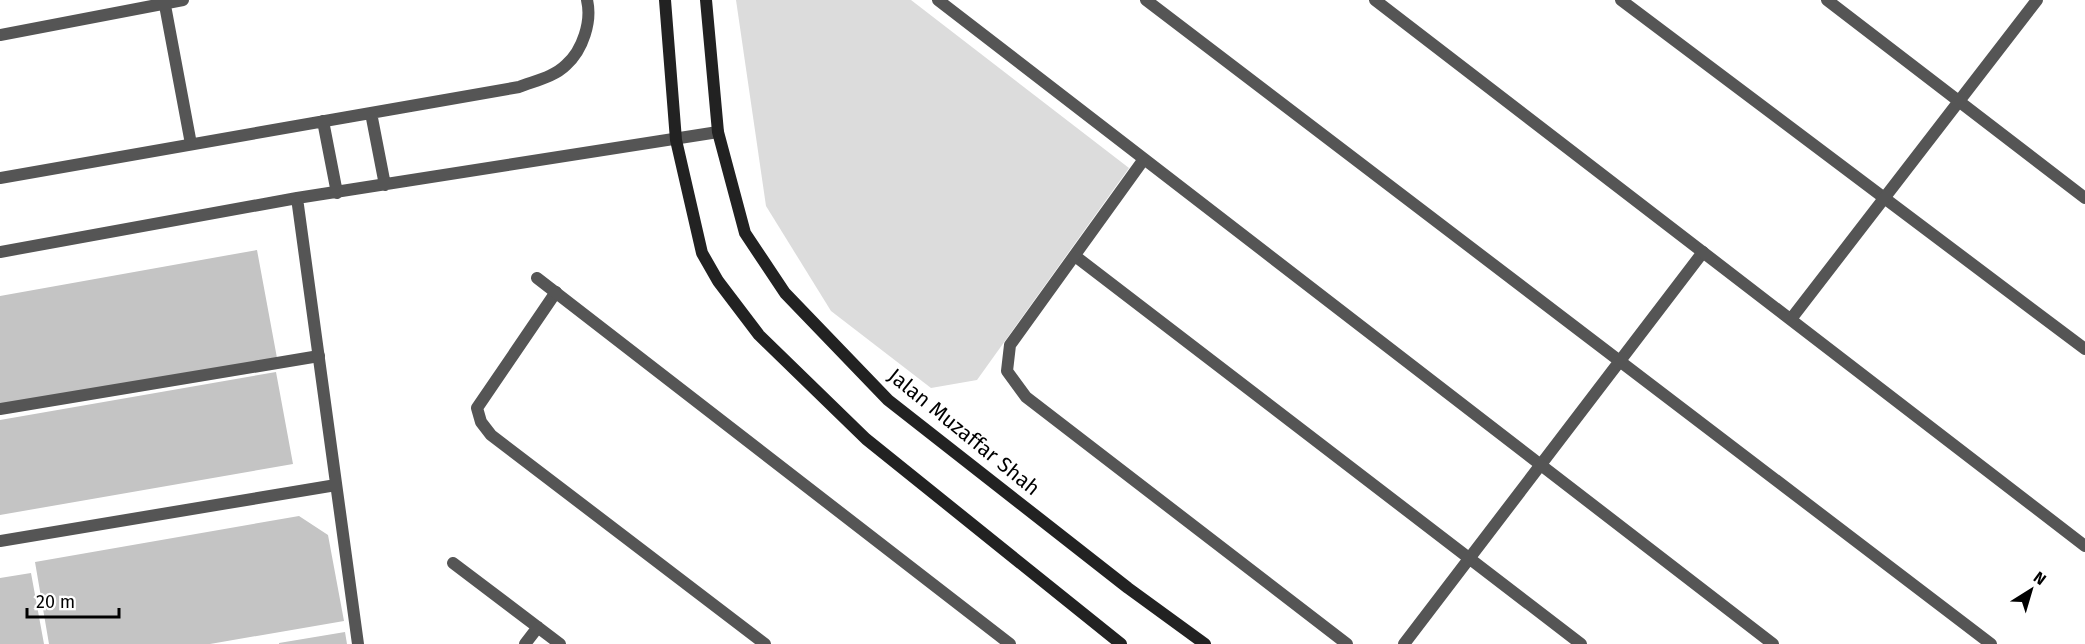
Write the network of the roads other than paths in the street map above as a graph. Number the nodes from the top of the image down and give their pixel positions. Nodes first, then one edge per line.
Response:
1 (183, 0) edge
2 (587, 0) edge
3 (665, 0) edge
4 (706, 0) edge
5 (938, 0) edge
6 (1146, 0) edge
7 (1375, 0) edge
8 (1621, 0) edge
9 (1827, 0) edge
10 (2037, 0) edge
11 (164, 2) edge
12 (0, 35) edge
13 (1958, 101) junction
14 (371, 113) junction
15 (323, 121) junction
16 (718, 132) junction
17 (676, 140) junction
18 (191, 144) junction
19 (1144, 159) junction
20 (0, 178) edge
21 (385, 185) junction
22 (337, 193) junction
23 (297, 198) junction
24 (1884, 198) junction
25 (2085, 198) edge
26 (0, 252) edge
27 (1702, 252) junction
28 (1075, 256) junction
29 (537, 278) dead end
30 (556, 292) junction
31 (1791, 319) junction
32 (2085, 349) edge
33 (319, 356) junction
34 (1619, 361) junction
35 (0, 409) edge
36 (1540, 465) junction
37 (336, 485) junction
38 (0, 541) edge
39 (2085, 546) edge
40 (1469, 559) junction
41 (453, 563) dead end
42 (538, 627) junction
43 (358, 644) edge
44 (525, 644) edge
45 (560, 644) edge
46 (765, 644) edge
47 (1010, 644) edge
48 (1120, 644) edge
49 (1204, 644) edge
50 (1347, 644) edge
51 (1404, 644) edge
52 (1581, 644) edge
53 (1773, 644) edge
54 (1991, 644) edge

1 - 11 street
2 - 14 street
3 - 17 main road
4 - 16 main road, Jalan Muzaffar Shah
5 - 19 street
6 - 34 street
7 - 27 street
8 - 24 street
9 - 13 street
10 - 13 street
11 - 12 street
11 - 18 street
13 - 24 street
13 - 25 street
14 - 15 street
14 - 21 street
15 - 18 street
15 - 22 street
16 - 17 street
16 - 49 main road, Jalan Muzaffar Shah
17 - 21 street
17 - 48 main road
18 - 20 street
19 - 28 street
19 - 36 street
21 - 22 street
22 - 23 street
23 - 26 street
23 - 33 street
24 - 31 street
24 - 32 street
27 - 31 street
27 - 34 street
28 - 40 street
28 - 50 street
29 - 30 street
30 - 46 street
30 - 47 street
31 - 39 street
33 - 35 street
33 - 37 street
34 - 36 street
34 - 54 street
36 - 40 street
36 - 53 street
37 - 38 street
37 - 43 street
40 - 51 street
40 - 52 street
41 - 42 street
42 - 44 street
42 - 45 street

